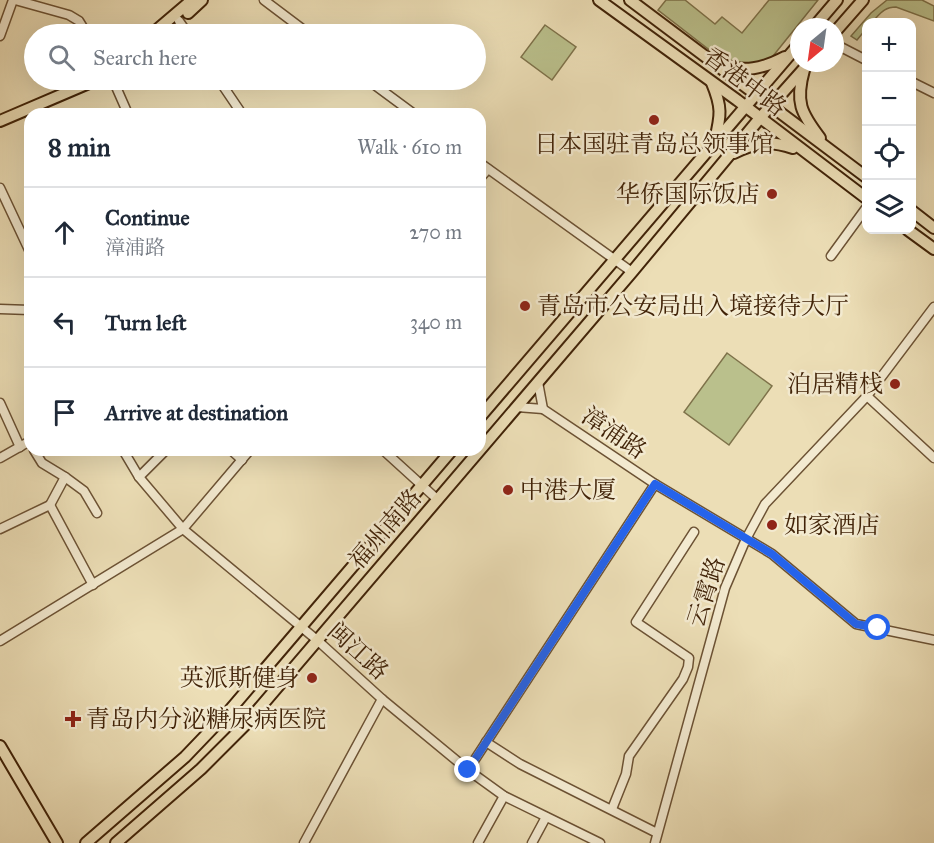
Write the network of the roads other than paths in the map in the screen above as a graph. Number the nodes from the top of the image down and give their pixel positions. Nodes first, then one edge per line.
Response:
1 (14, 0) edge
2 (192, 0) edge
3 (202, 0) edge
4 (264, 0) edge
5 (598, 0) edge
6 (630, 0) edge
7 (837, 0) edge
8 (862, 0) edge
9 (822, 18) edge
10 (179, 21) junction
11 (844, 21) edge
12 (81, 24) edge
13 (164, 24) edge
14 (175, 24) edge
15 (181, 24) edge
16 (296, 24) edge
17 (0, 36) edge
18 (844, 48) edge
19 (790, 54) edge
20 (790, 55) edge
21 (710, 58) junction
22 (862, 58) edge
23 (801, 72) edge
24 (805, 72) edge
25 (712, 83) junction
26 (916, 84) edge
27 (56, 90) edge
28 (73, 90) edge
29 (117, 90) edge
30 (226, 90) edge
31 (382, 90) edge
32 (934, 93) edge
33 (757, 96) junction
34 (770, 105) junction
35 (30, 108) edge
36 (125, 108) edge
37 (238, 108) edge
38 (406, 108) edge
39 (747, 108) junction
40 (24, 111) edge
41 (0, 114) edge
42 (759, 118) junction
43 (0, 121) edge
44 (715, 140) junction
45 (825, 146) junction
46 (803, 152) junction
47 (731, 154) junction
48 (488, 168) joint
49 (486, 170) edge
50 (862, 173) edge
51 (0, 188) edge
52 (862, 194) edge
53 (916, 214) edge
54 (862, 215) edge
55 (934, 228) edge
56 (24, 233) edge
57 (913, 234) edge
58 (934, 249) edge
59 (831, 256) dead end
60 (614, 259) junction
61 (632, 272) junction
62 (934, 307) edge
63 (0, 309) edge
64 (24, 310) edge
65 (538, 382) junction
66 (867, 396) junction
67 (0, 403) edge
68 (517, 407) junction
69 (543, 409) junction
70 (486, 410) edge
71 (486, 443) edge
72 (24, 445) edge
73 (20, 447) junction
74 (38, 456) edge
75 (127, 456) edge
76 (160, 456) edge
77 (238, 456) edge
78 (245, 456) edge
79 (390, 456) edge
80 (447, 456) edge
81 (475, 456) edge
82 (0, 458) edge
83 (934, 458) edge
84 (242, 460) junction
85 (65, 477) junction
86 (139, 477) junction
87 (655, 484) junction
88 (422, 485) junction
89 (438, 500) junction
90 (50, 505) junction
91 (97, 513) dead end
92 (183, 529) junction
93 (0, 530) edge
94 (694, 532) dead end
95 (746, 539) junction
96 (93, 585) junction
97 (301, 627) junction
98 (318, 640) junction
99 (934, 640) edge
100 (0, 641) edge
101 (382, 699) junction
102 (486, 742) junction
103 (0, 746) edge
104 (468, 770) junction
105 (504, 796) junction
106 (612, 809) junction
107 (546, 817) junction
108 (657, 833) junction
109 (57, 843) edge
110 (86, 843) edge
111 (117, 843) edge
112 (304, 843) edge
113 (478, 843) edge
114 (532, 843) edge
115 (600, 843) edge
116 (655, 843) edge

1 - 12 street
1 - 17 street
2 - 13 main road
3 - 10 main road
4 - 16 street
5 - 25 main road, 香港中路
6 - 21 main road, 香港中路
7 - 9 main road
8 - 11 main road
10 - 14 main road
10 - 15 street
18 - 22 street
19 - 21 main road
20 - 33 main road
21 - 33 main road, 香港中路
23 - 34 main road, 福州南路
24 - 45 main road
25 - 39 main road, 香港中路
25 - 44 main road
26 - 32 street
27 - 41 main road
28 - 35 main road
29 - 36 street
30 - 37 street
31 - 38 street
33 - 34 main road, 香港中路
33 - 39 main road
34 - 42 main road, 福州南路
34 - 45 main road, 香港中路
39 - 42 main road, 香港中路
39 - 44 main road
40 - 43 main road
42 - 46 main road, 香港中路
42 - 47 main road, 福州南路
44 - 60 main road
45 - 50 main road, 香港中路
46 - 47 main road
46 - 52 main road, 香港中路
47 - 61 main road, 福州南路
48 - 49 street
48 - 60 street
51 - 56 street
53 - 55 main road
54 - 59 street
57 - 58 main road
60 - 61 street
60 - 70 main road
61 - 65 main road, 福州南路
62 - 66 street, 云霄路
63 - 64 street
65 - 68 main road, 福州南路
65 - 69 street
66 - 83 street
66 - 95 street, 云霄路
67 - 73 street
68 - 69 street
68 - 71 main road, 福州南路
69 - 87 street, 漳浦路
72 - 73 street
73 - 82 street
74 - 85 street
75 - 86 street, 闽江路
76 - 86 street
77 - 84 street
78 - 84 street
79 - 88 street
80 - 88 main road, 福州南路
81 - 89 main road, 福州南路
84 - 92 street
85 - 90 street
85 - 91 street
86 - 92 street, 闽江路
87 - 95 street, 漳浦路
87 - 102 street
88 - 89 street
88 - 97 main road, 福州南路
89 - 98 main road, 福州南路
90 - 93 street
90 - 96 street
92 - 96 street
92 - 97 street, 闽江路
94 - 106 street
95 - 99 street, 漳浦路
95 - 108 street, 云霄路
96 - 100 street
97 - 98 street, 闽江路
97 - 110 main road, 福州南路
98 - 101 street, 闽江路
98 - 111 main road, 福州南路
101 - 104 street, 闽江路
101 - 112 street
102 - 104 street
102 - 106 street
103 - 109 main road
104 - 105 street, 闽江路
105 - 107 street, 闽江路
105 - 113 street
106 - 108 street
107 - 114 street
107 - 115 street, 闽江路
108 - 116 street, 云霄路

